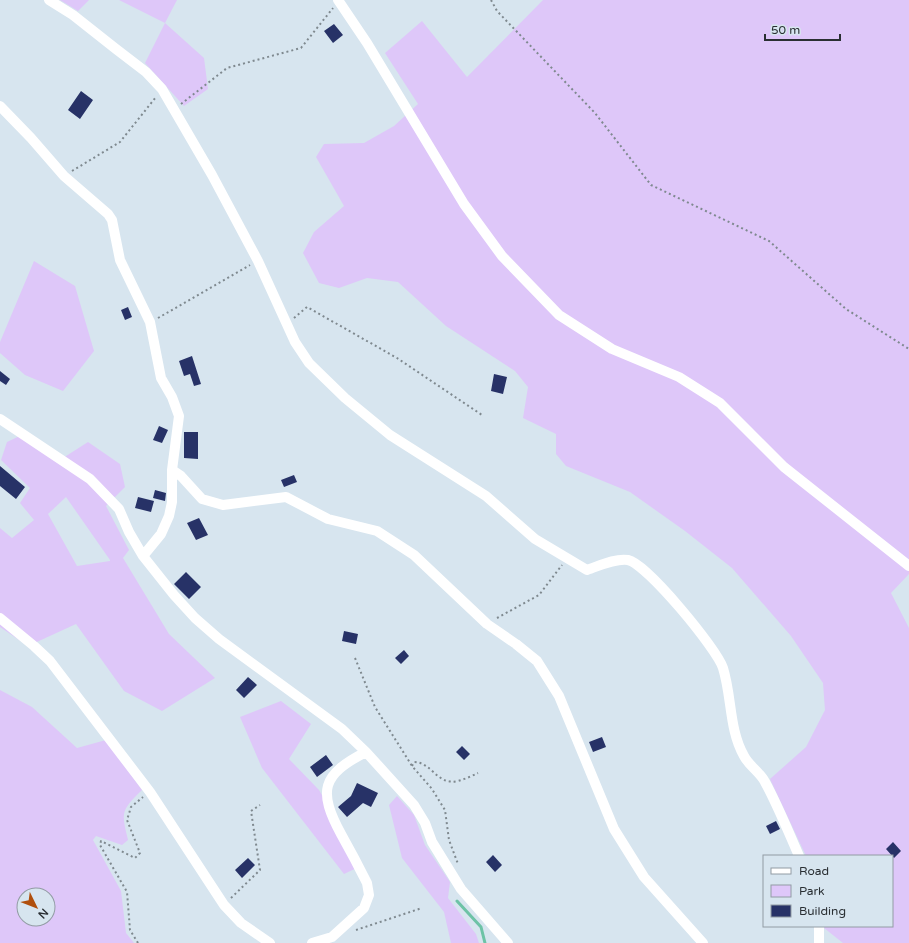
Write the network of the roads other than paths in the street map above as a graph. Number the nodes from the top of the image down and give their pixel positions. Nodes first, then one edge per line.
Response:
1 (49, 0) edge
2 (338, 1) edge
3 (0, 106) edge
4 (0, 419) edge
5 (172, 470) junction
6 (143, 556) junction
7 (909, 566) edge
8 (0, 618) edge
9 (366, 752) junction
10 (800, 855) edge
11 (819, 927) edge
12 (270, 943) edge
13 (312, 943) edge
14 (508, 943) edge
15 (703, 943) edge
16 (819, 943) edge

1 - 10 street
2 - 7 street
3 - 5 street
4 - 6 street
5 - 6 street
5 - 15 street
6 - 9 street
8 - 12 street
9 - 13 street
9 - 14 street
11 - 16 street

